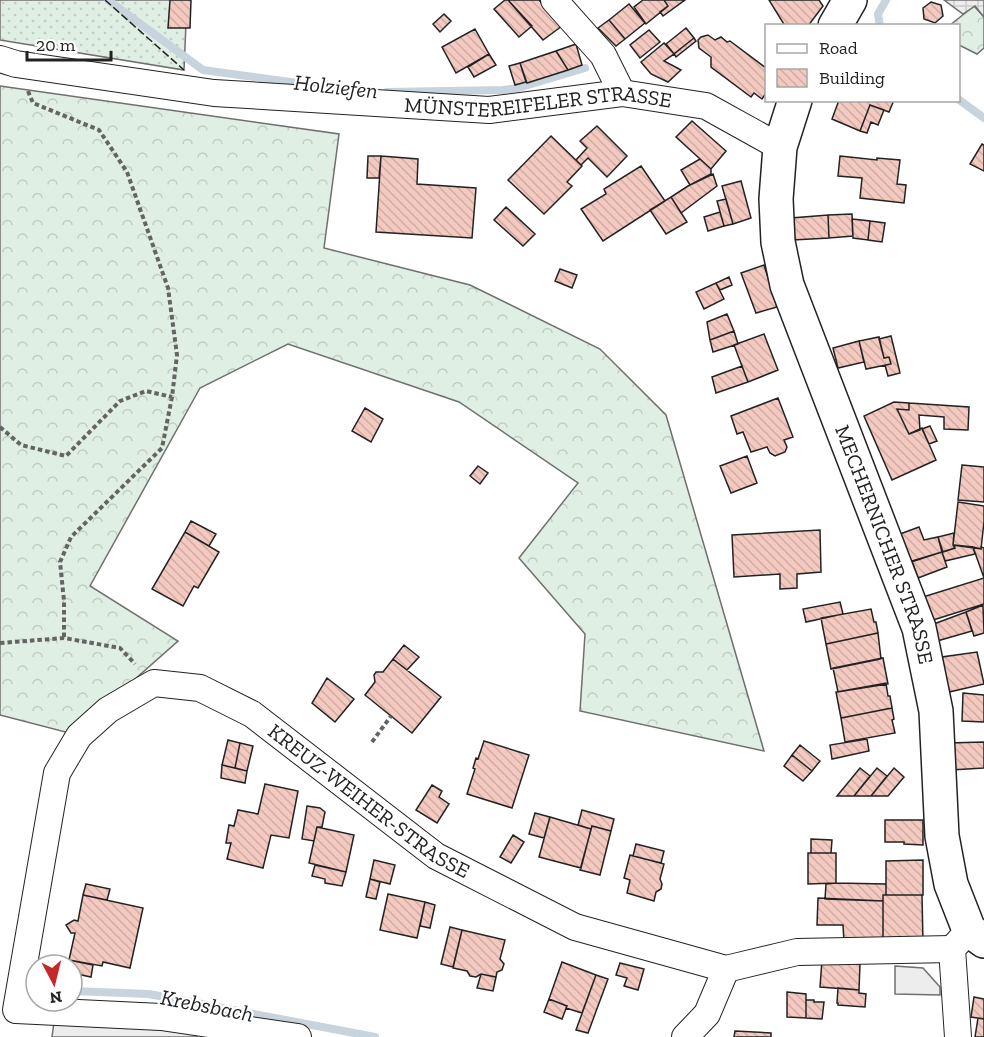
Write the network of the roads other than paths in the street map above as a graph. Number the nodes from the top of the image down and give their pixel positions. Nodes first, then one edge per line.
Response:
1 (554, 0) edge
2 (850, 0) edge
3 (836, 24) edge
4 (8, 62) edge
5 (622, 93) junction
6 (794, 102) edge
7 (780, 147) junction
8 (968, 940) edge
9 (726, 969) junction
10 (298, 1037) edge
11 (684, 1037) edge
12 (958, 1037) edge

1 - 5 street
2 - 3 main road
4 - 5 street, MÜNSTEREIFELER STRASSE
5 - 7 street, MÜNSTEREIFELER STRASSE
6 - 7 main road, MECHERNICHER STRASSE
7 - 8 main road, MECHERNICHER STRASSE
8 - 9 street, KREUZ-WEIHER-STRASSE
8 - 12 street
9 - 10 street, KREUZ-WEIHER-STRASSE
9 - 11 street

